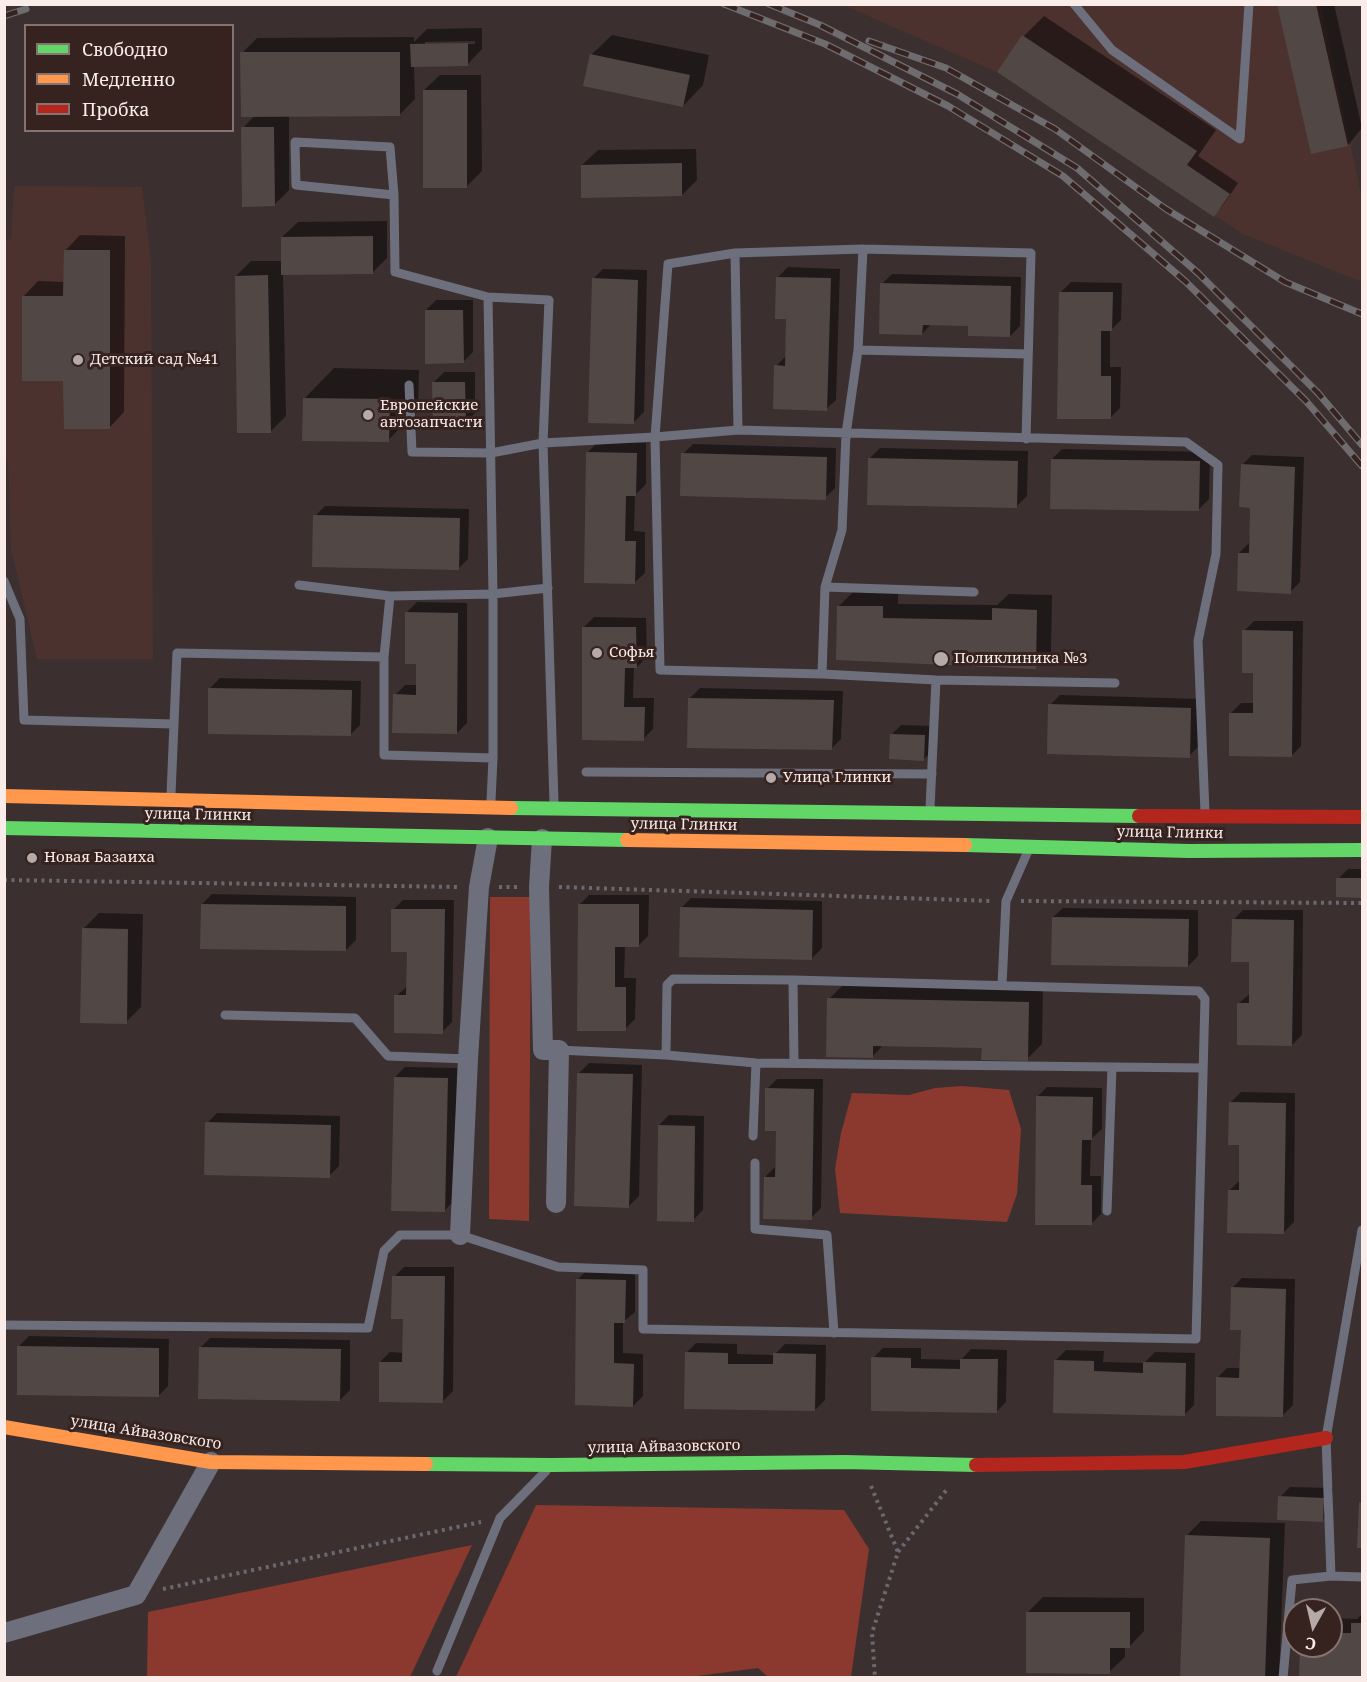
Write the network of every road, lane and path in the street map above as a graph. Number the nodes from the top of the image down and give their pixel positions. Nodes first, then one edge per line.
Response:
1 (1074, 4) edge
2 (1249, 4) edge
3 (394, 195) junction
4 (863, 249) junction
5 (735, 254) junction
6 (488, 297) junction
7 (858, 350) junction
8 (1028, 354) junction
9 (409, 385) dead end
10 (738, 430) junction
11 (846, 434) junction
12 (655, 437) junction
13 (1026, 439) junction
14 (543, 443) junction
15 (491, 453) junction
16 (4, 581) edge
17 (299, 585) dead end
18 (825, 587) junction
19 (548, 588) junction
20 (974, 592) dead end
21 (493, 594) junction
22 (390, 596) junction
23 (384, 657) junction
24 (822, 674) junction
25 (936, 680) junction
26 (1115, 683) dead end
27 (173, 724) junction
28 (493, 758) junction
29 (586, 772) dead end
30 (932, 774) junction
31 (4, 796) edge
32 (171, 801) junction
33 (490, 807) junction
34 (554, 808) junction
35 (1362, 817) edge
36 (1206, 818) junction
37 (4, 828) edge
38 (929, 829) junction
39 (488, 838) junction
40 (542, 839) junction
41 (1030, 846) junction
42 (1362, 850) edge
43 (4, 880) edge
44 (479, 887) junction
45 (539, 887) junction
46 (1006, 901) junction
47 (1362, 903) edge
48 (793, 980) junction
49 (1002, 985) junction
50 (225, 1015) dead end
51 (551, 1050) junction
52 (666, 1055) junction
53 (468, 1059) junction
54 (756, 1063) junction
55 (794, 1063) junction
56 (1112, 1067) junction
57 (1203, 1068) junction
58 (753, 1136) dead end
59 (755, 1163) dead end
60 (556, 1203) dead end
61 (1107, 1210) dead end
62 (1362, 1230) edge
63 (460, 1235) junction
64 (4, 1325) edge
65 (834, 1333) junction
66 (4, 1427) edge
67 (1326, 1438) junction
68 (211, 1462) junction
69 (552, 1465) junction
70 (969, 1465) junction
71 (881, 1484) dead end
72 (938, 1487) dead end
73 (949, 1488) junction
74 (500, 1518) junction
75 (898, 1552) junction
76 (1331, 1576) junction
77 (1362, 1577) edge
78 (136, 1595) junction
79 (4, 1633) edge
80 (437, 1671) dead end
81 (875, 1677) edge
82 (1283, 1677) edge

1 - 2 lane
3 - 3 lane
3 - 6 lane
4 - 5 lane
4 - 7 lane
4 - 8 lane
5 - 10 lane
5 - 12 lane
6 - 14 lane
6 - 15 lane
7 - 8 lane
7 - 11 lane
8 - 13 lane
9 - 15 lane
10 - 11 lane
10 - 12 lane
11 - 13 lane
11 - 18 lane
12 - 14 lane
12 - 24 lane
13 - 36 lane
14 - 15 lane
14 - 19 lane
15 - 21 lane
16 - 27 lane
17 - 22 lane
18 - 20 lane
18 - 24 lane
19 - 21 lane
19 - 34 lane
21 - 22 lane
21 - 28 lane
22 - 23 lane
23 - 27 lane
23 - 28 lane
24 - 25 lane
25 - 26 lane
25 - 30 lane
27 - 32 lane
28 - 33 lane
29 - 30 lane
30 - 38 lane
31 - 32 main road, улица Глинки
32 - 33 main road, улица Глинки
33 - 34 main road, улица Глинки
34 - 38 main road, улица Глинки
35 - 36 main road, улица Глинки
36 - 38 main road, улица Глинки
37 - 39 main road, улица Глинки
38 - 40 main road, улица Глинки
38 - 41 main road, улица Глинки
39 - 40 main road, улица Глинки
39 - 44 street
40 - 45 street
41 - 42 main road, улица Глинки
41 - 46 lane
43 - 44 path
44 - 45 path
44 - 53 street
45 - 46 path
45 - 51 street
46 - 47 path
46 - 49 lane
48 - 49 lane
48 - 52 lane
48 - 55 lane
49 - 57 lane
50 - 53 lane
51 - 52 lane
51 - 60 street
52 - 54 lane
53 - 63 street
54 - 55 lane
54 - 58 lane
55 - 56 lane
56 - 57 lane
56 - 61 lane
57 - 65 lane
59 - 65 lane
62 - 67 lane
63 - 64 lane
63 - 65 lane
66 - 68 main road, улица Айвазовского
67 - 70 main road, улица Айвазовского
67 - 76 lane
68 - 69 main road, улица Айвазовского
68 - 78 street
69 - 70 main road, улица Айвазовского
69 - 74 lane
70 - 73 path
71 - 75 path
72 - 73 path
73 - 75 path
74 - 78 path
74 - 80 lane
75 - 81 path
76 - 77 lane
76 - 82 lane
78 - 79 street

